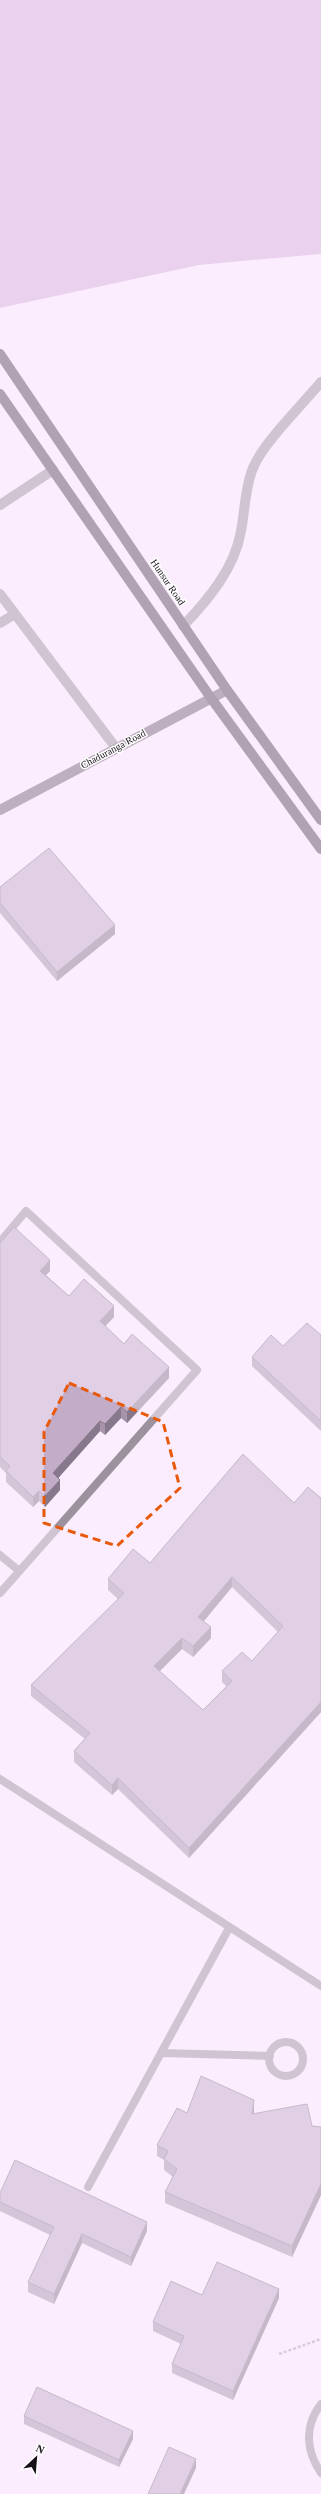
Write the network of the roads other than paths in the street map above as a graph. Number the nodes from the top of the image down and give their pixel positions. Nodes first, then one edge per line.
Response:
1 (0, 354) edge
2 (321, 382) edge
3 (0, 394) edge
4 (53, 470) junction
5 (0, 505) edge
6 (0, 594) edge
7 (15, 614) junction
8 (0, 623) edge
9 (183, 626) junction
10 (227, 690) junction
11 (211, 698) junction
12 (116, 748) junction
13 (0, 810) edge
14 (321, 820) edge
15 (321, 849) edge
16 (0, 1242) edge
17 (0, 1555) edge
18 (18, 1570) junction
19 (0, 1593) edge
20 (0, 1779) edge
21 (229, 1928) junction
22 (321, 1986) edge
23 (161, 2052) junction
24 (270, 2056) junction
25 (88, 2187) dead end
26 (321, 2404) edge
27 (321, 2473) edge

1 - 9 main road, Hunsur Road
2 - 9 street
3 - 4 main road
4 - 5 street
4 - 11 main road
6 - 7 street
7 - 8 street
7 - 12 street
9 - 10 main road, Hunsur Road
10 - 11 street, Chaduranga Road
10 - 14 main road, Hunsur Road
11 - 12 street, Chaduranga Road
11 - 15 main road
12 - 13 street, Chaduranga Road
16 - 18 lane
17 - 18 lane
18 - 19 lane
20 - 21 lane
21 - 22 lane
21 - 23 lane
23 - 24 lane
23 - 25 lane
24 - 24 lane
26 - 27 lane

